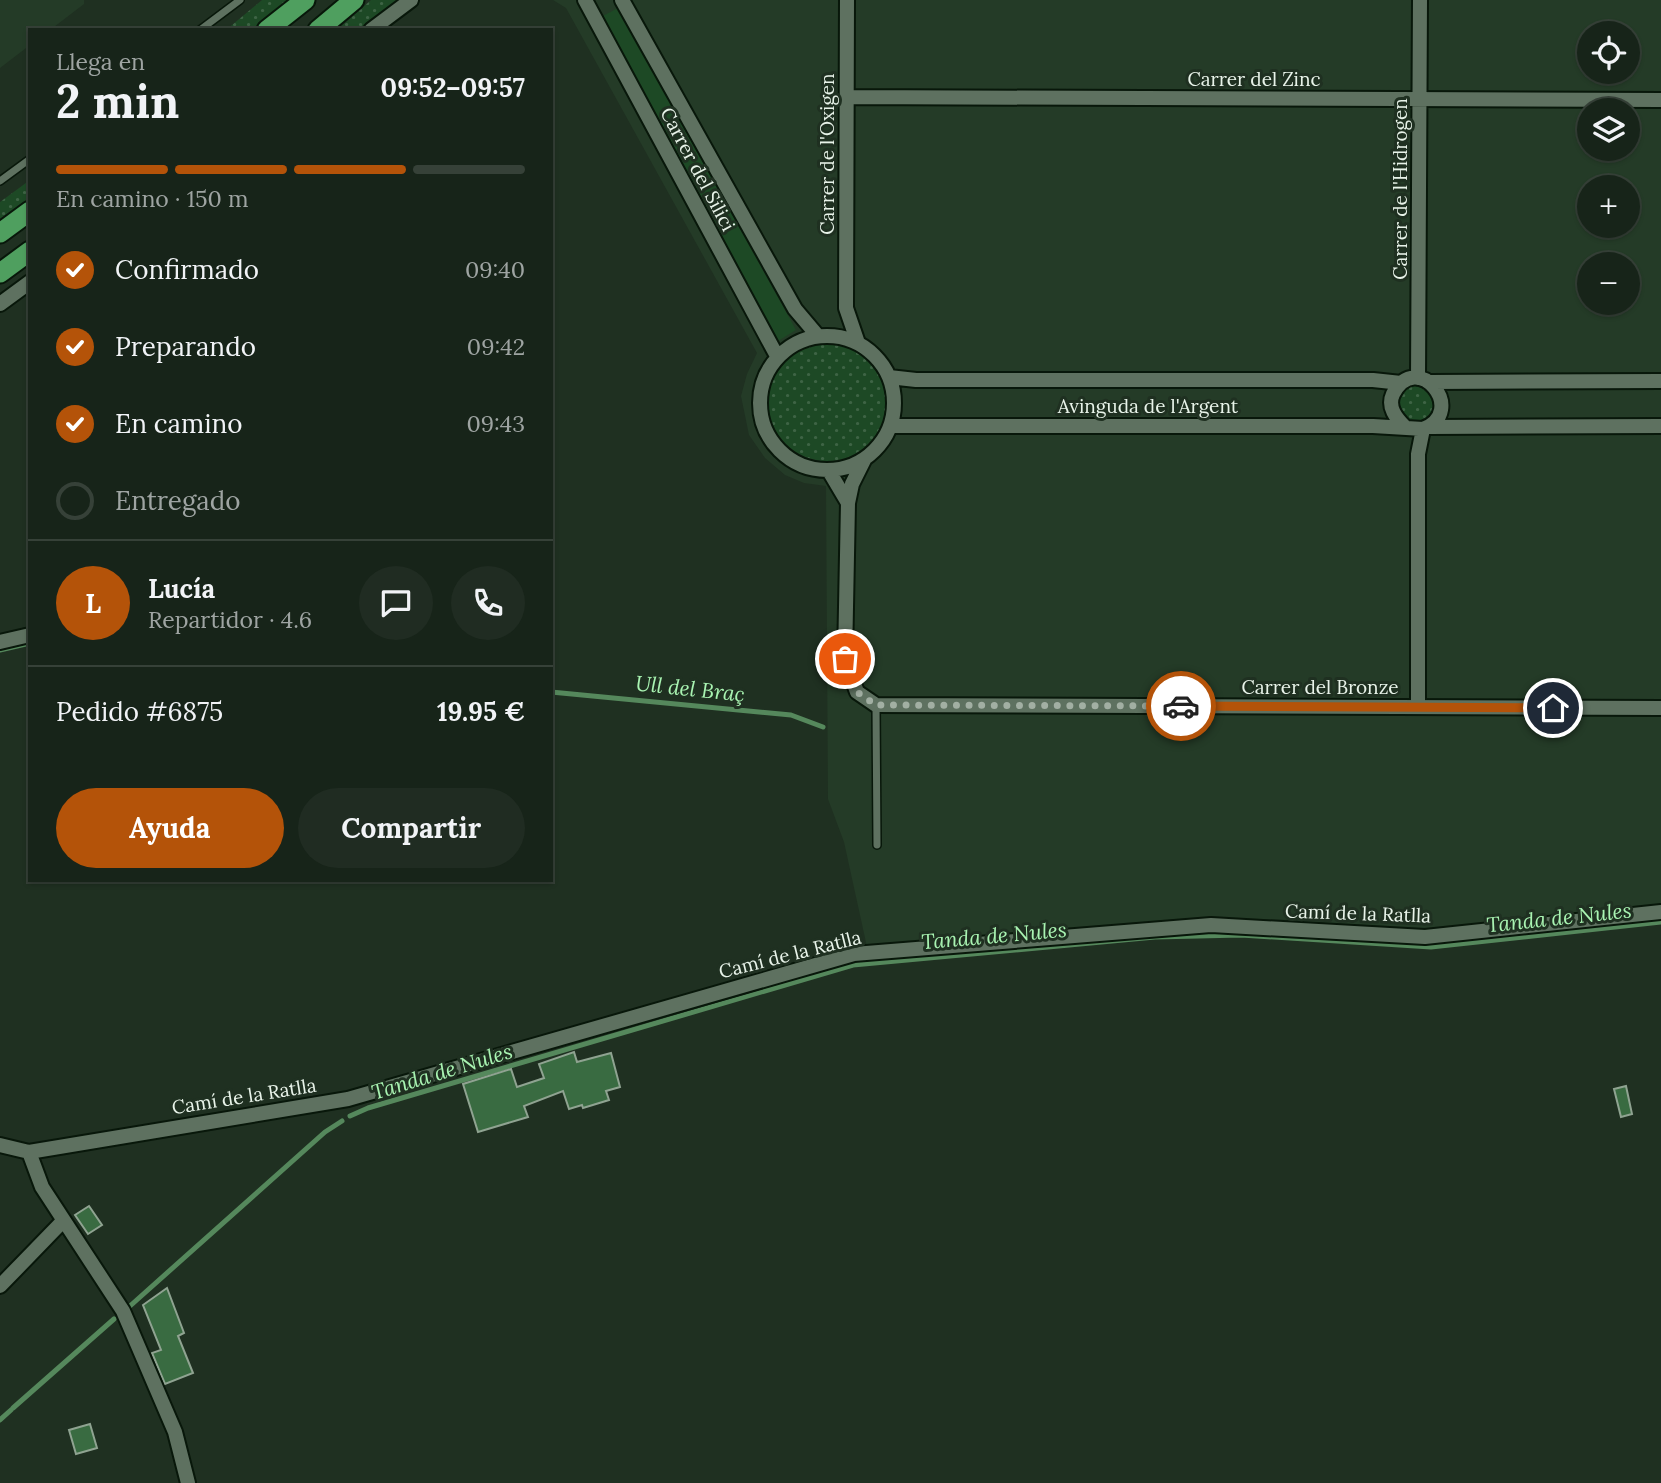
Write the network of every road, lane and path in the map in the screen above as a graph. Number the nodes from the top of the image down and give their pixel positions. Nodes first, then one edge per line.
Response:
1 (240, 0) edge
2 (305, 0) edge
3 (354, 0) edge
4 (411, 0) edge
5 (622, 0) edge
6 (847, 0) edge
7 (1420, 0) edge
8 (584, 3) edge
9 (203, 28) edge
10 (270, 28) edge
11 (320, 28) edge
12 (374, 28) edge
13 (846, 97) junction
14 (1420, 99) junction
15 (1661, 100) edge
16 (28, 160) edge
17 (0, 181) edge
18 (28, 212) edge
19 (0, 233) edge
20 (28, 252) edge
21 (0, 273) edge
22 (28, 283) edge
23 (0, 304) edge
24 (846, 308) junction
25 (823, 335) junction
26 (858, 343) junction
27 (777, 356) junction
28 (890, 377) junction
29 (1425, 380) junction
30 (1661, 381) edge
31 (1401, 383) junction
32 (891, 426) junction
33 (1661, 426) edge
34 (1405, 427) junction
35 (1426, 428) junction
36 (864, 460) junction
37 (829, 471) junction
38 (848, 503) junction
39 (28, 635) edge
40 (0, 642) edge
41 (876, 705) junction
42 (1418, 707) junction
43 (1661, 708) edge
44 (877, 845) dead end
45 (1661, 912) edge
46 (0, 1145) edge
47 (29, 1152) junction
48 (63, 1221) junction
49 (0, 1286) edge
50 (188, 1483) edge

1 - 9 lane
2 - 10 main road
3 - 11 main road
4 - 12 street
5 - 25 street, Carrer del Silici
6 - 13 street, Carrer de l'Oxigen
7 - 14 street, Carrer de l'Hidrogen
8 - 27 street, Carrer del Silici
13 - 14 street, Carrer del Zinc
13 - 24 street, Carrer de l'Oxigen
14 - 15 street, Carrer del Zinc
14 - 29 street, Carrer de l'Hidrogen
16 - 17 lane
18 - 19 main road
20 - 21 main road
22 - 23 street
24 - 25 street
24 - 26 street, Carrer de l'Oxigen
25 - 26 street
25 - 27 street
26 - 28 street
27 - 37 street
28 - 31 street, Avinguda de l'Argent
28 - 32 street
29 - 30 street
29 - 31 street
29 - 35 street
31 - 34 street
32 - 34 street, Avinguda de l'Argent
32 - 36 street
33 - 35 street
34 - 35 street
35 - 42 street
36 - 37 street
36 - 38 street
37 - 38 street
38 - 41 street
39 - 40 street
41 - 42 street, Carrer del Bronze
41 - 44 lane
42 - 43 street, Carrer del Bronze
45 - 47 street, Camí de la Ratlla
46 - 47 street
47 - 48 street
48 - 49 street
48 - 50 street

